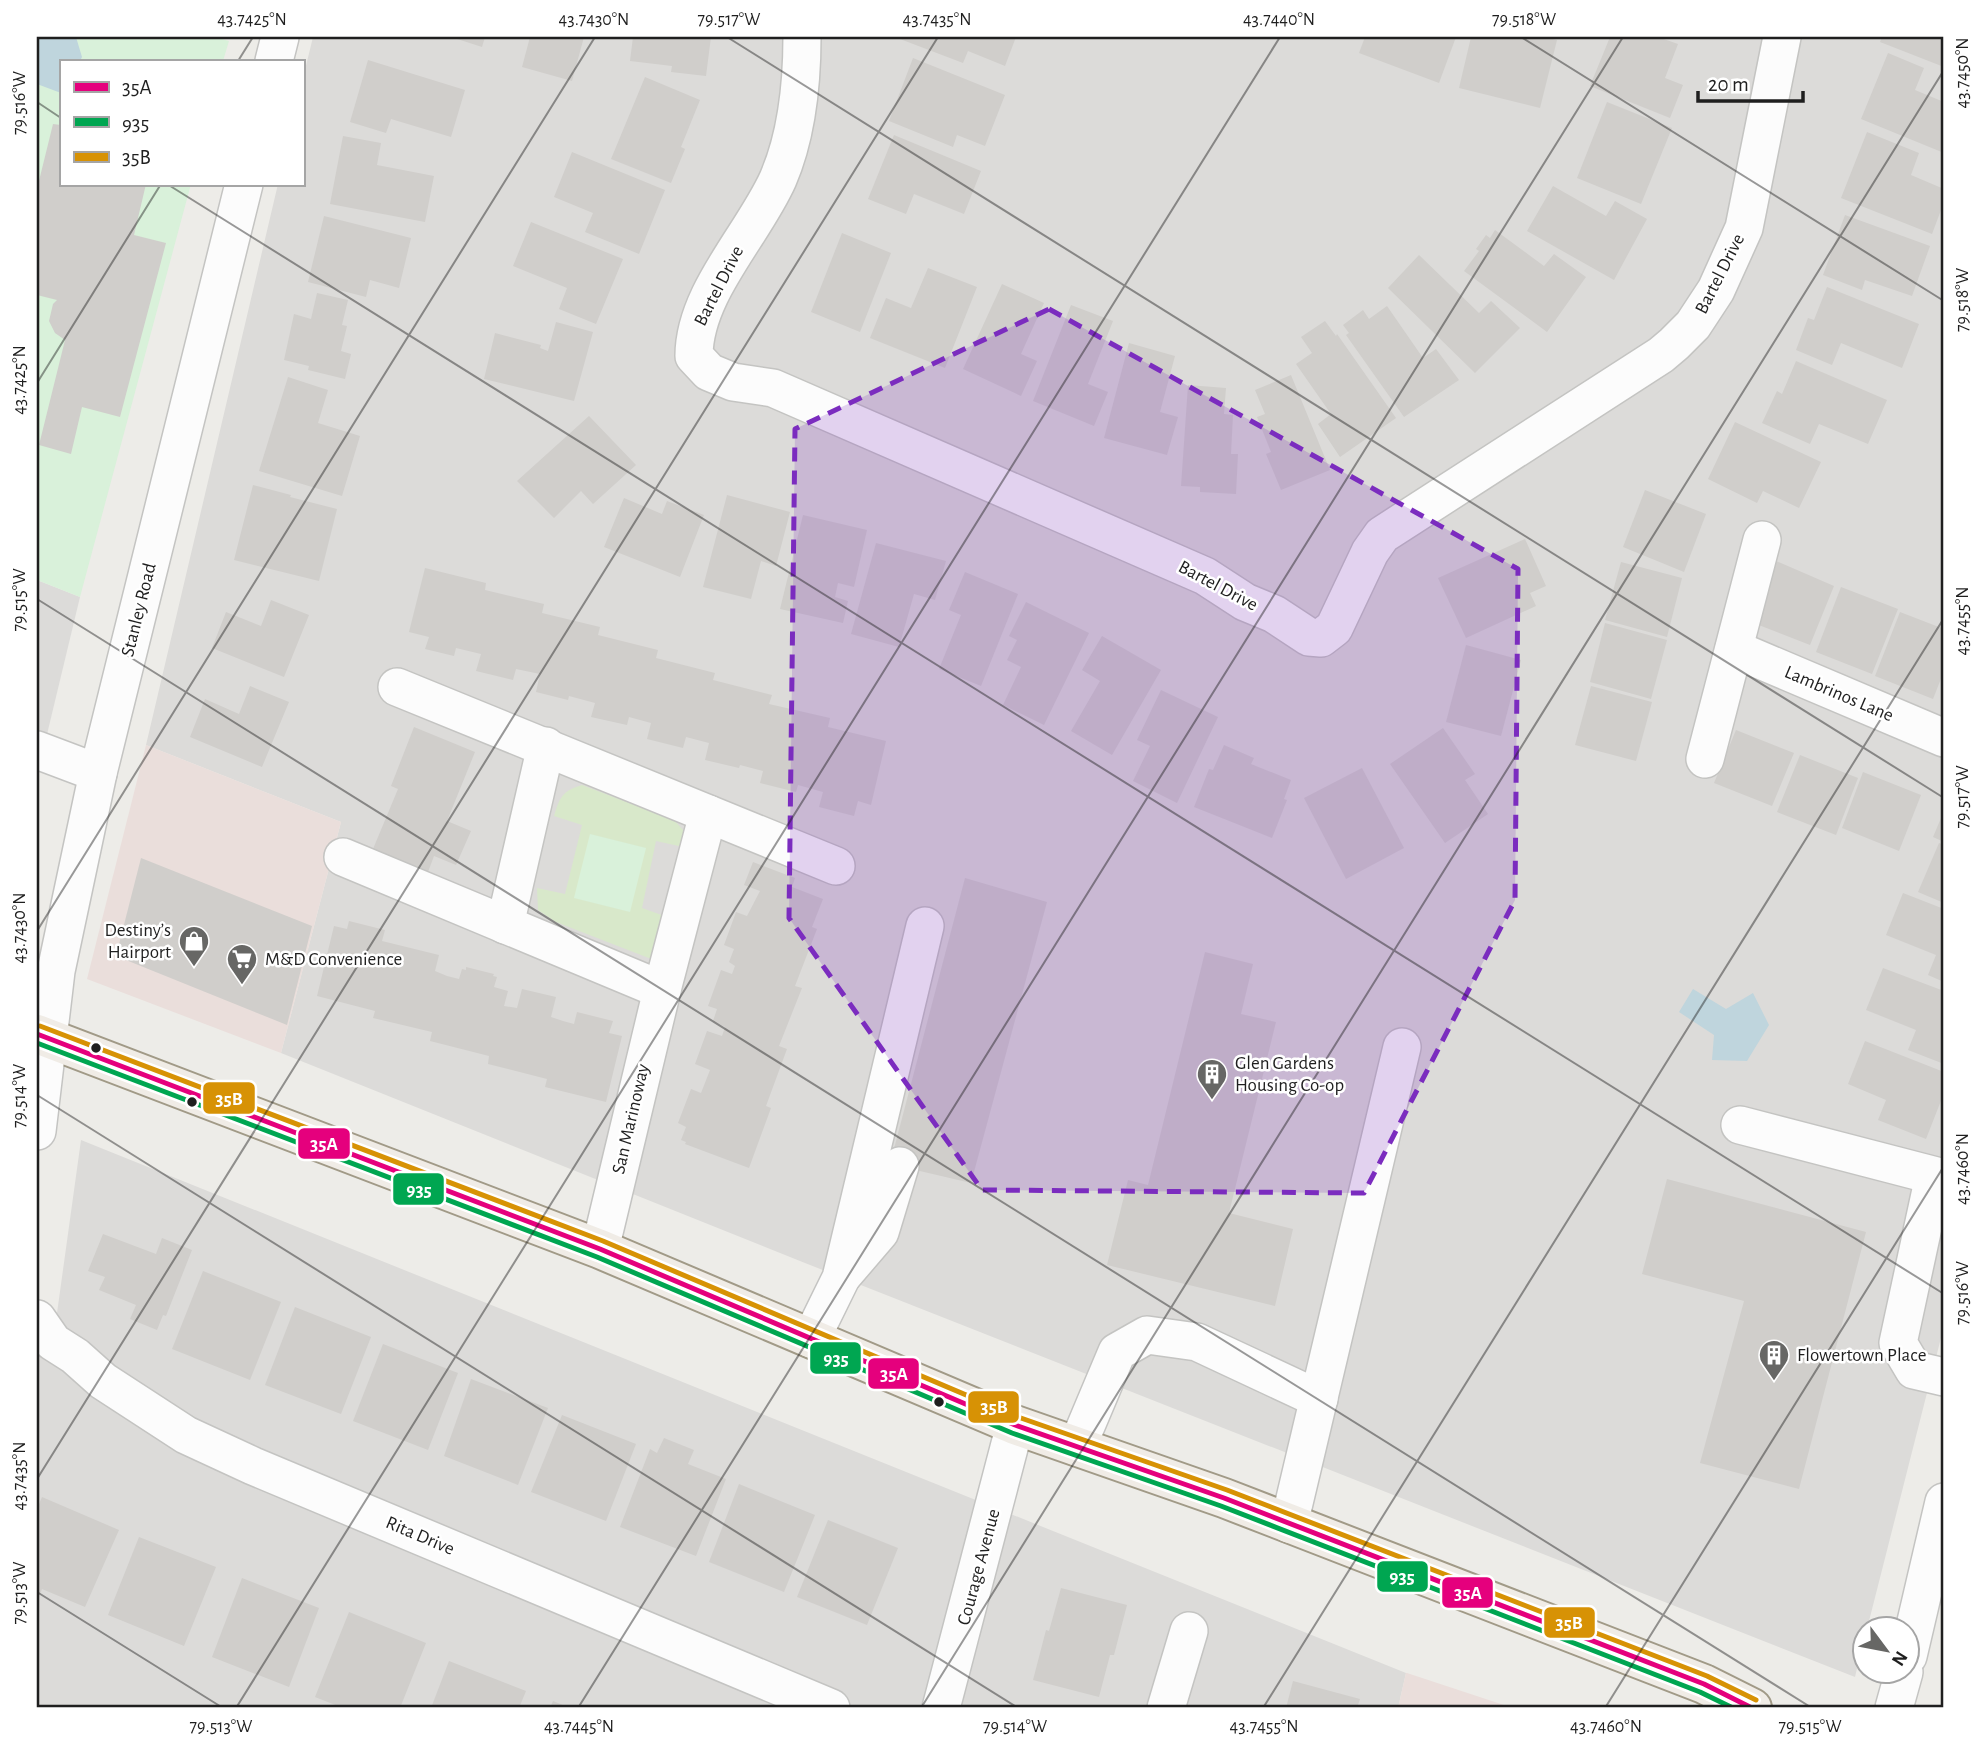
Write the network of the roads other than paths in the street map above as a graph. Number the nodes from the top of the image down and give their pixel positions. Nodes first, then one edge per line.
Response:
1 (280, 37) edge
2 (802, 37) edge
3 (1782, 37) edge
4 (274, 60) edge
5 (244, 186) edge
6 (1762, 540) dead end
7 (1734, 649) junction
8 (397, 687) dead end
9 (1944, 738) edge
10 (546, 746) junction
11 (37, 750) edge
12 (1705, 759) dead end
13 (98, 773) junction
14 (708, 814) junction
15 (343, 858) dead end
16 (836, 866) dead end
17 (505, 925) junction
18 (925, 926) dead end
19 (662, 990) junction
20 (43, 1037) edge
21 (1402, 1047) dead end
22 (1740, 1125) dead end
23 (37, 1131) edge
24 (900, 1166) dead end
25 (1939, 1177) edge
26 (600, 1249) junction
27 (841, 1278) junction
28 (37, 1319) edge
29 (811, 1339) junction
30 (1929, 1374) edge
31 (1319, 1399) junction
32 (1015, 1425) junction
33 (1077, 1447) junction
34 (1944, 1502) edge
35 (1289, 1524) junction
36 (1917, 1616) edge
37 (1189, 1631) dead end
38 (1900, 1686) edge
39 (831, 1708) edge
40 (941, 1708) edge
41 (1167, 1708) edge
42 (1752, 1708) edge
43 (1894, 1708) edge

1 - 4 street
2 - 3 street, Bartel Drive
5 - 13 street, Stanley Road
6 - 7 street
7 - 9 street, Lambrinos Lane
7 - 12 street
8 - 10 street
10 - 14 street
10 - 17 street
11 - 13 street
13 - 20 street, Stanley Road
14 - 16 street
14 - 19 street, San Marinoway
15 - 17 street
17 - 19 street
18 - 27 street
19 - 26 street, San Marinoway
20 - 23 street
20 - 26 main road
21 - 31 street
22 - 25 street
24 - 27 street
25 - 30 street
26 - 29 main road
27 - 29 street
28 - 39 street, Rita Drive
29 - 32 main road
31 - 33 street
31 - 35 street
32 - 33 main road
32 - 40 street, Courage Avenue
33 - 35 main road
34 - 36 street
35 - 42 main road
37 - 41 street
38 - 43 street

